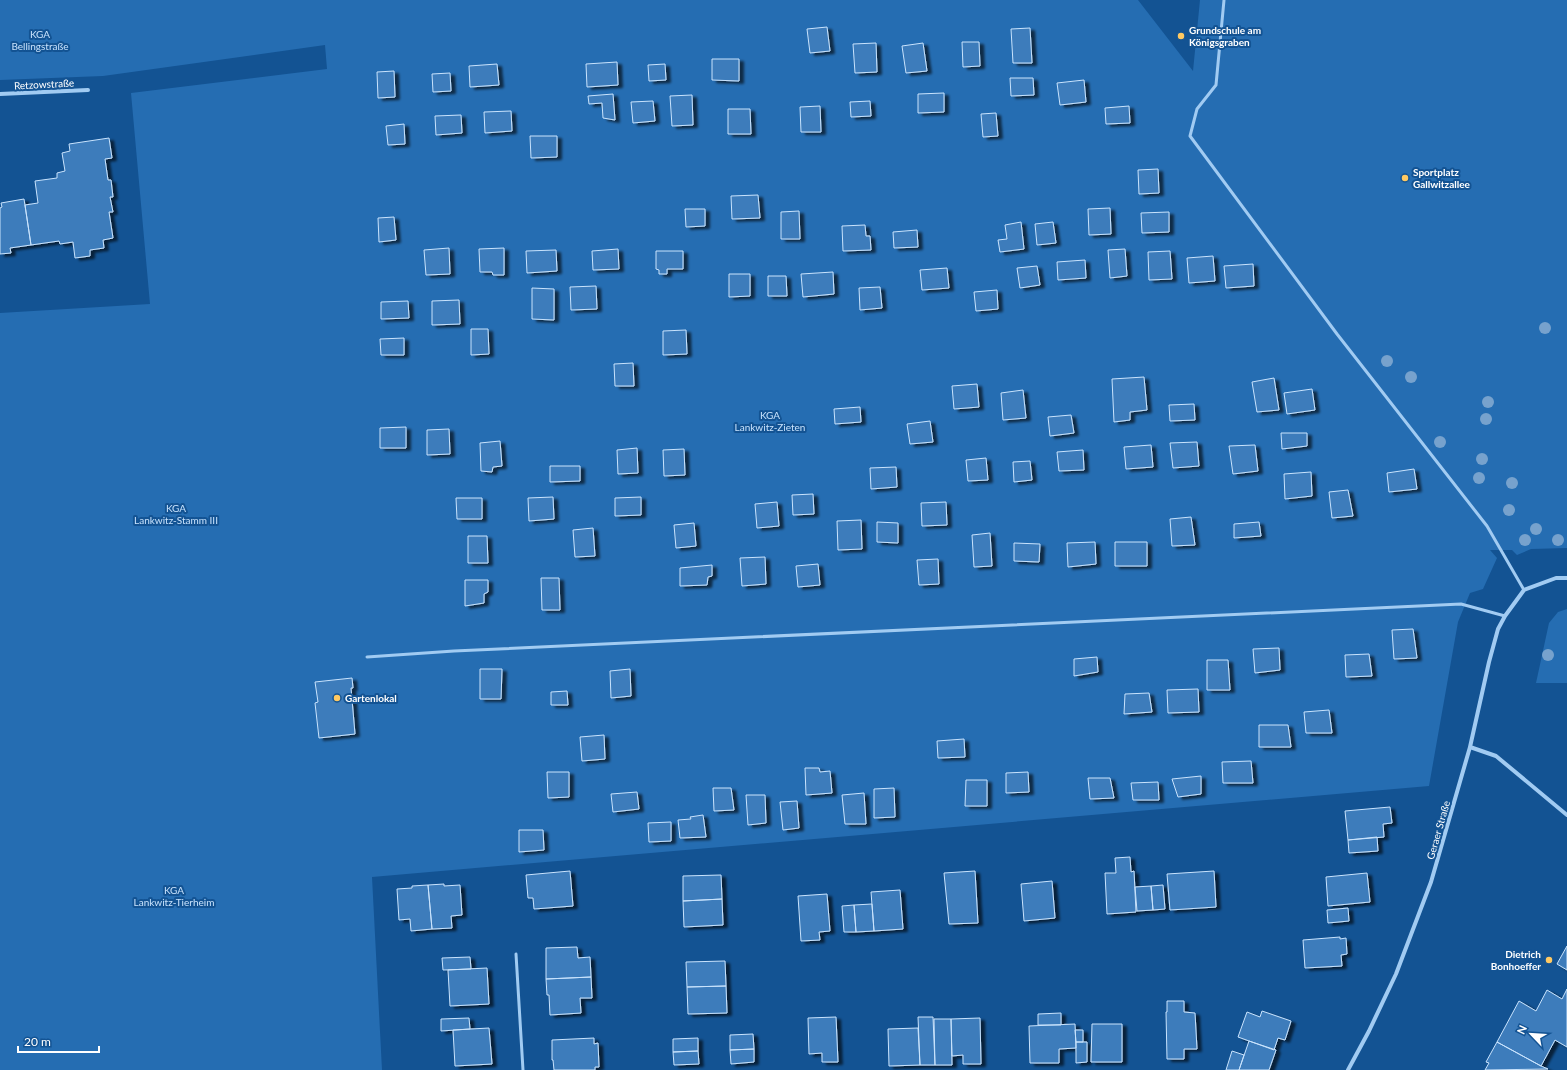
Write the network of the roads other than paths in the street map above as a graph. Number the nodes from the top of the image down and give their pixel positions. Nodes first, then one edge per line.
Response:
1 (1224, 0) edge
2 (88, 90) dead end
3 (0, 94) edge
4 (1567, 578) edge
5 (1524, 590) junction
6 (1505, 616) junction
7 (367, 657) dead end
8 (1470, 747) junction
9 (1567, 815) edge
10 (516, 954) dead end
11 (523, 1070) edge
12 (1348, 1070) edge

1 - 5 lane
2 - 3 street, Retzowstraße
4 - 5 street
5 - 6 street, Geraer Straße
6 - 7 lane
6 - 8 street, Geraer Straße
8 - 9 street
8 - 12 street, Geraer Straße
10 - 11 lane

